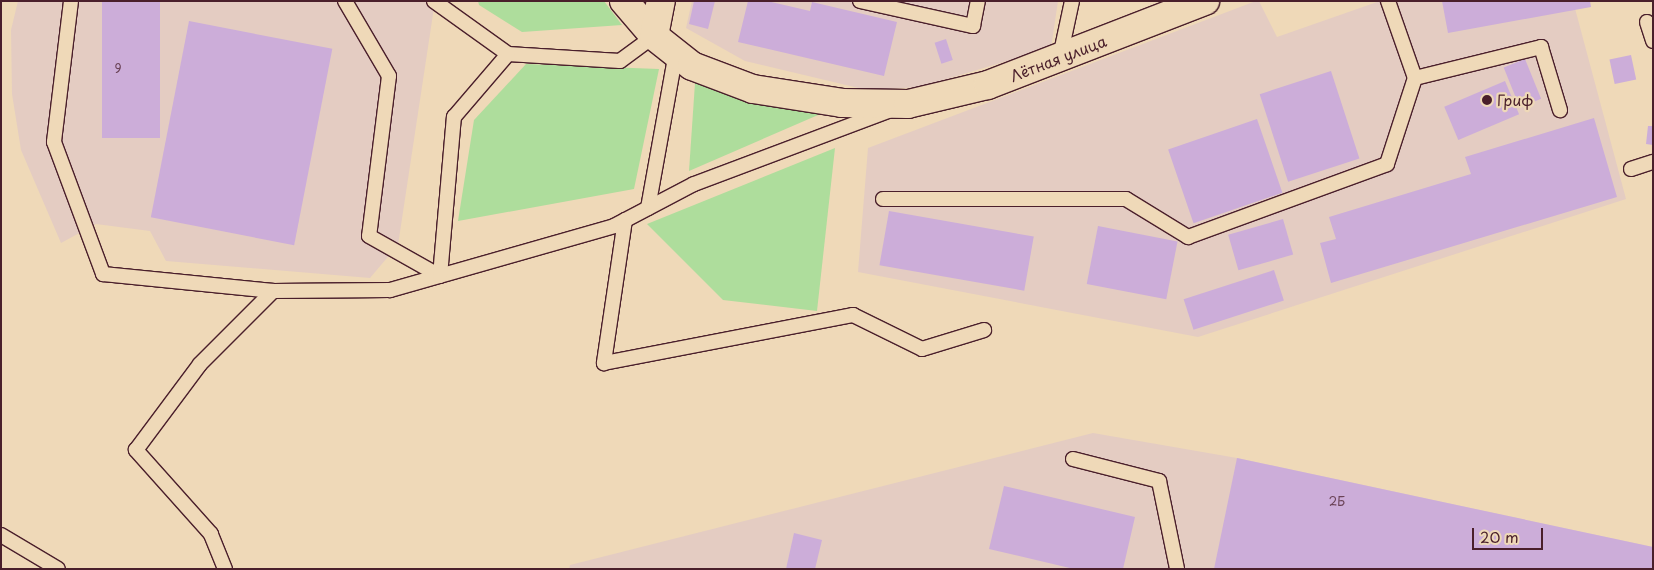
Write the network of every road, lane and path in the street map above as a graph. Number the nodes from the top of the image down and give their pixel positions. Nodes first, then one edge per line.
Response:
1 (70, 1) edge
2 (345, 1) edge
3 (434, 1) edge
4 (624, 1) edge
5 (661, 1) edge
6 (860, 1) edge
7 (978, 1) edge
8 (1072, 1) edge
9 (1205, 1) edge
10 (1388, 1) edge
11 (1647, 22) dead end
12 (654, 36) junction
13 (1653, 41) edge
14 (676, 53) junction
15 (508, 54) junction
16 (1060, 57) junction
17 (1415, 78) junction
18 (908, 104) junction
19 (1560, 110) dead end
20 (1653, 162) edge
21 (1631, 169) dead end
22 (883, 199) dead end
23 (648, 208) junction
24 (625, 220) junction
25 (440, 276) junction
26 (274, 291) junction
27 (984, 330) dead end
28 (1073, 459) dead end
29 (1, 535) edge
30 (58, 569) edge
31 (226, 569) edge
32 (1177, 569) edge

1 - 26 lane
2 - 25 lane
3 - 15 lane
4 - 12 street, Лётная улица
5 - 12 street
6 - 7 lane
8 - 16 lane
9 - 16 street, Лётная улица
10 - 17 lane
11 - 13 lane
12 - 14 street, Лётная улица
12 - 15 lane
14 - 18 street, Лётная улица
14 - 23 lane
15 - 25 lane
16 - 18 street, Лётная улица
17 - 19 lane
17 - 22 lane
18 - 23 lane
20 - 21 lane
23 - 24 lane
24 - 25 lane
24 - 27 lane
25 - 26 lane
26 - 31 lane
28 - 32 lane
29 - 30 lane

